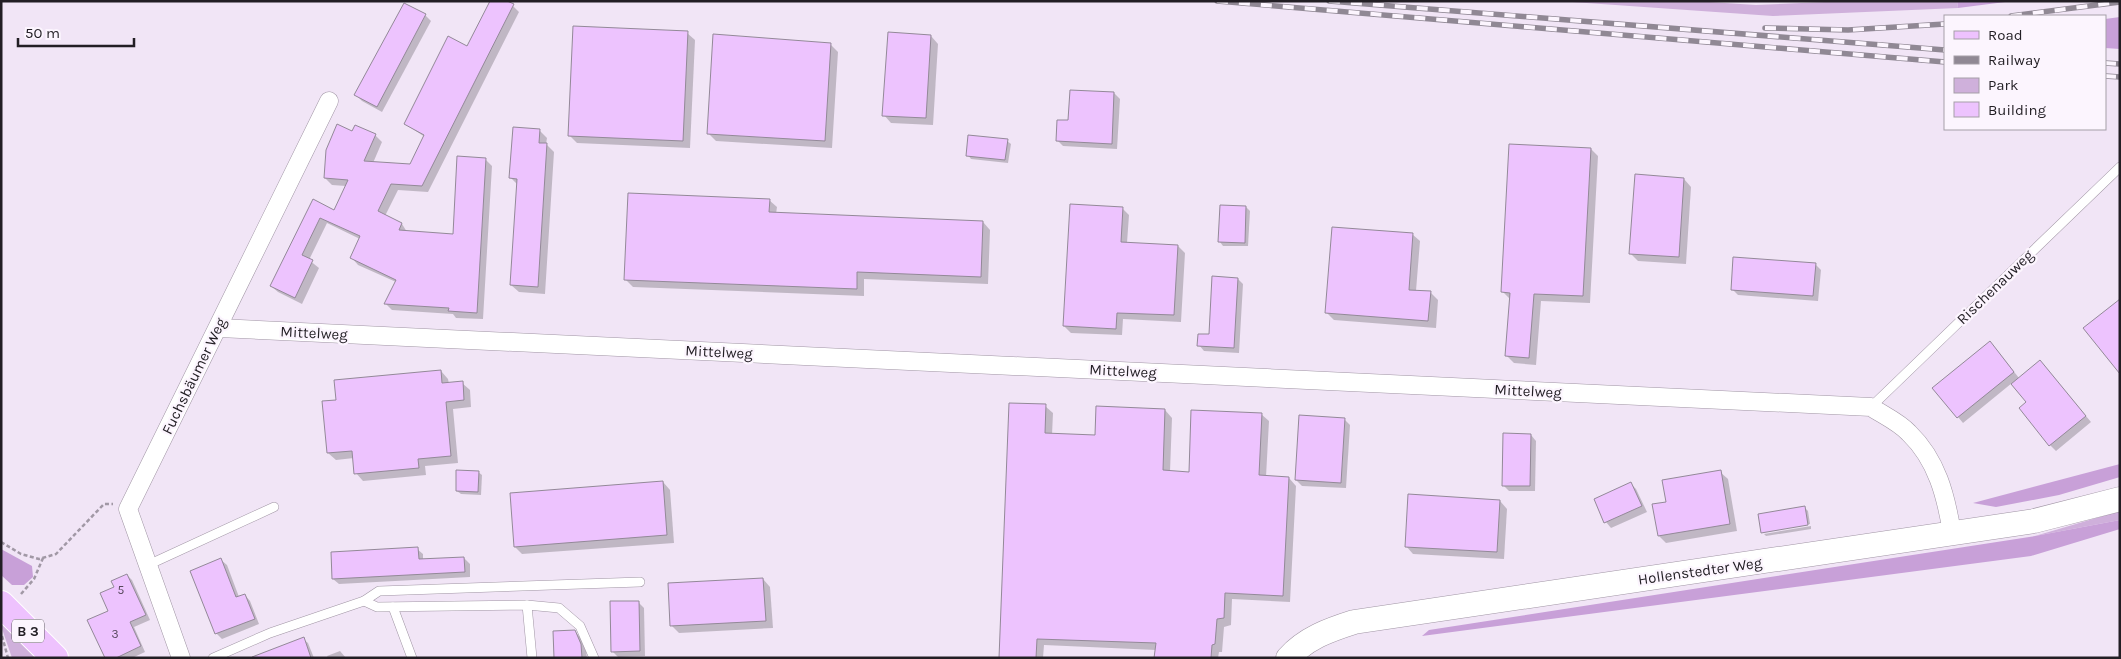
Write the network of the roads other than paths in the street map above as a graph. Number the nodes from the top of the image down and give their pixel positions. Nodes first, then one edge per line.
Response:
1 (329, 101) dead end
2 (2120, 166) edge
3 (218, 328) junction
4 (1871, 407) junction
5 (2120, 499) edge
6 (274, 507) dead end
7 (1952, 533) junction
8 (148, 565) junction
9 (640, 582) dead end
10 (10, 600) edge
11 (364, 601) junction
12 (527, 604) junction
13 (393, 607) junction
14 (54, 658) edge
15 (181, 658) edge
16 (213, 658) edge
17 (412, 658) edge
18 (532, 658) edge
19 (594, 658) edge
20 (1288, 658) edge

1 - 3 street, Fuchsbäumer Weg
2 - 4 lane, Rischenauweg
3 - 4 street, Mittelweg
3 - 8 street, Fuchsbäumer Weg
4 - 7 street
5 - 7 main road, Hollenstedter Weg
6 - 8 lane
7 - 20 main road, Hollenstedter Weg
8 - 15 street
9 - 11 lane
10 - 14 main road, B 3
11 - 13 lane
11 - 16 lane
12 - 13 lane
12 - 18 lane
12 - 19 lane
13 - 17 lane

